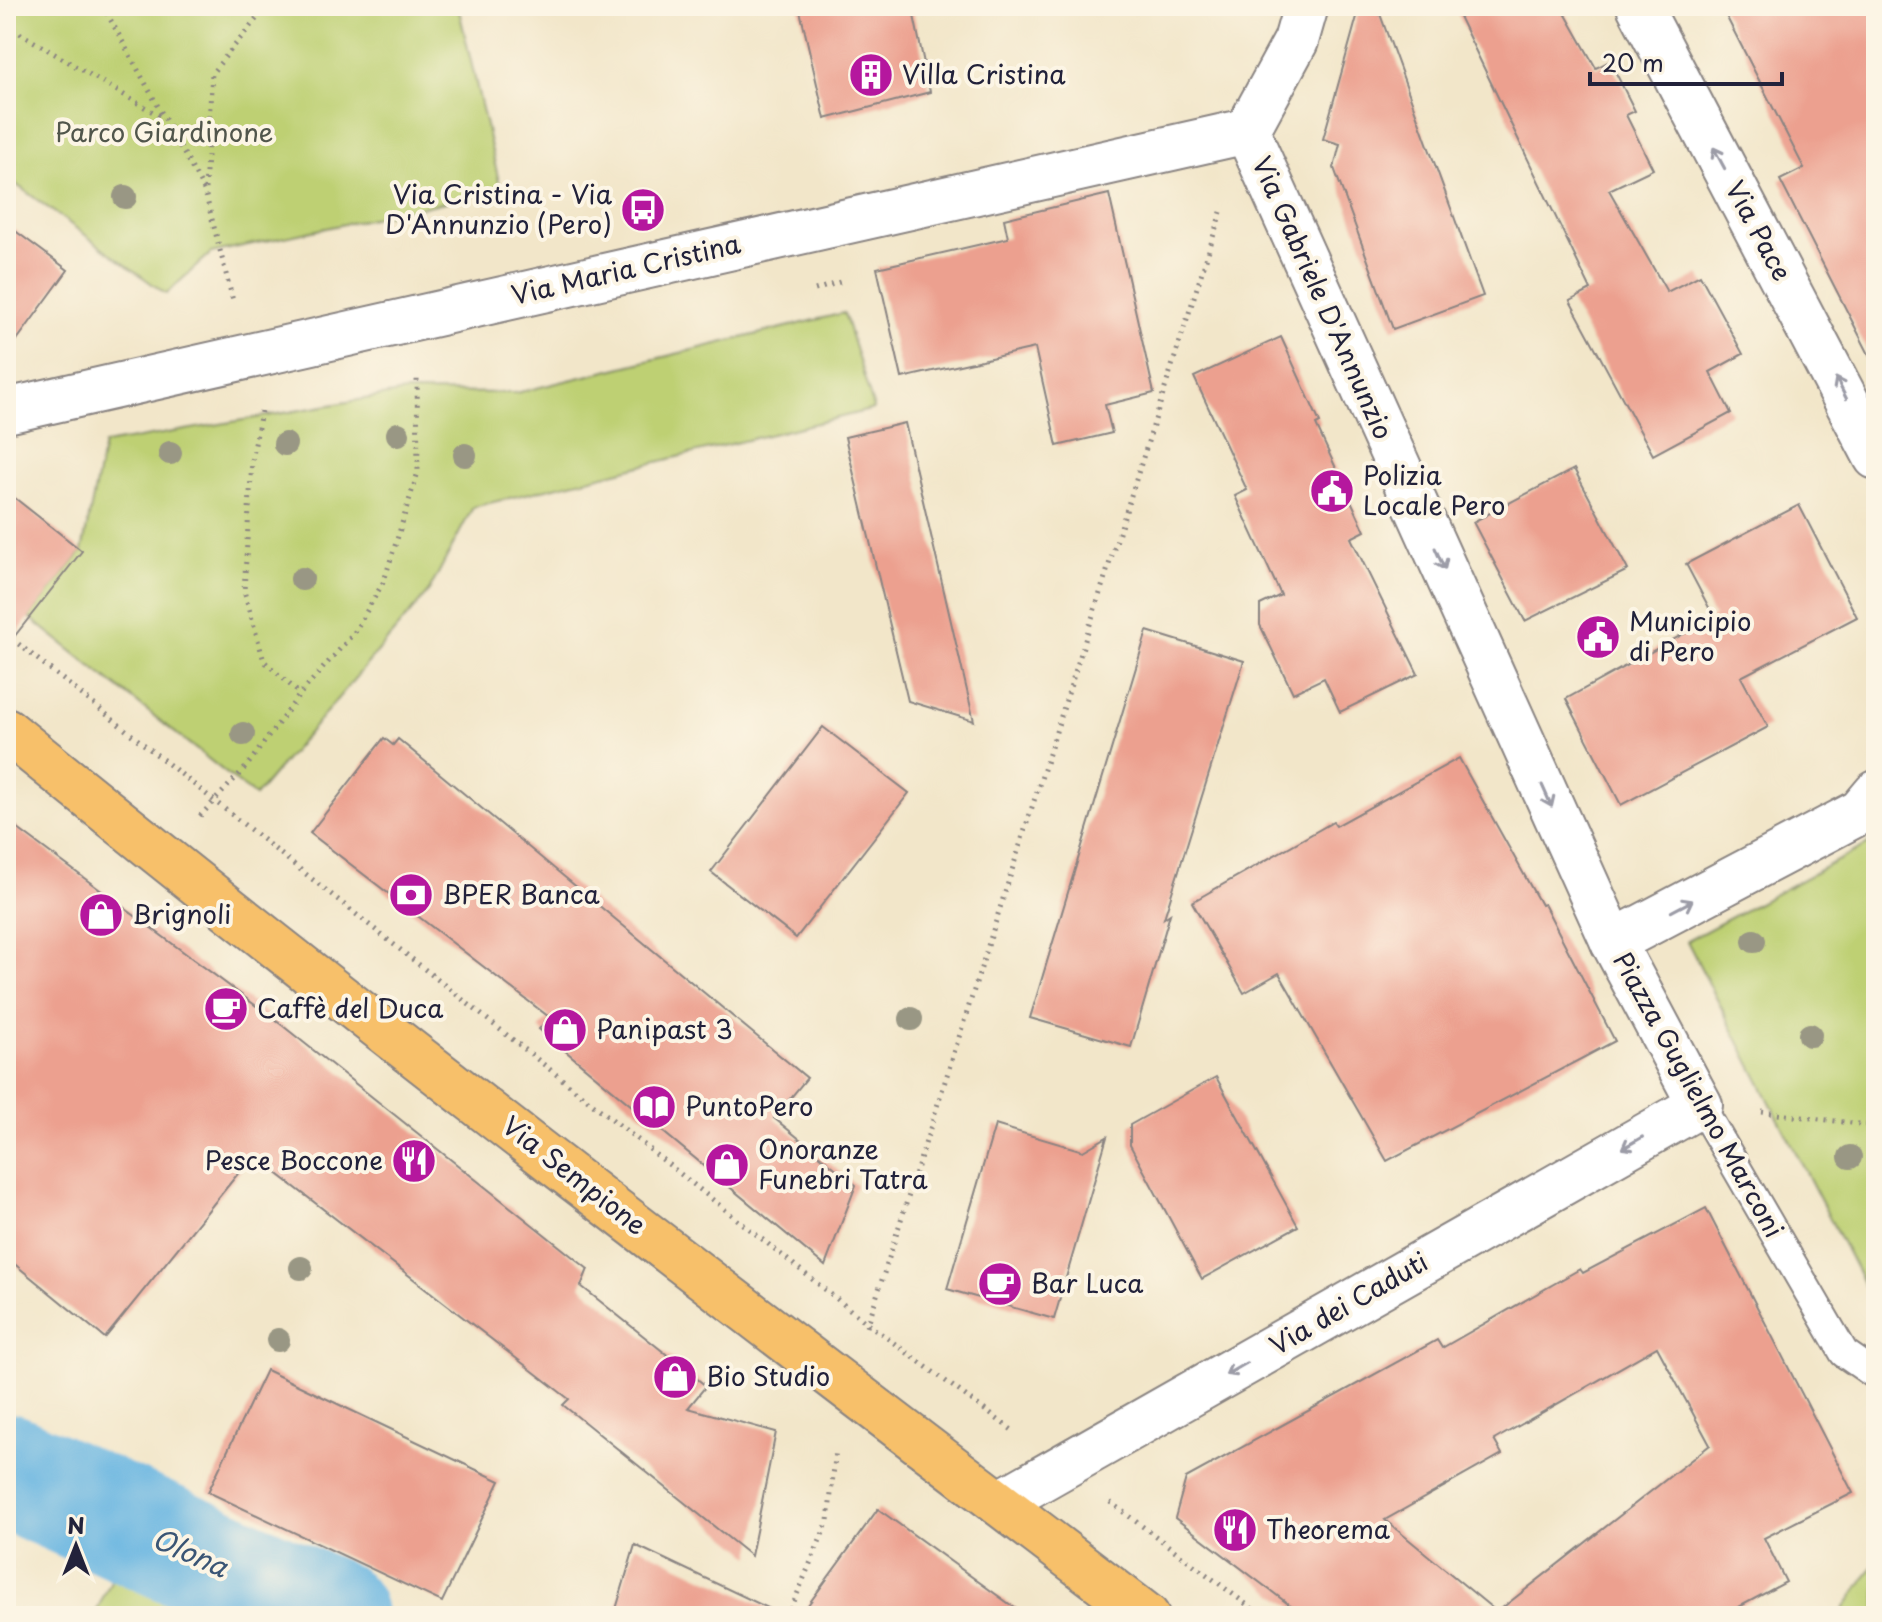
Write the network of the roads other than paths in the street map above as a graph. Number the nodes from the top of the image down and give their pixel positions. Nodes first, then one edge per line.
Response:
1 (1306, 6) edge
2 (1639, 6) edge
3 (1247, 131) junction
4 (6, 411) edge
5 (1876, 457) edge
6 (6, 730) edge
7 (1876, 793) edge
8 (1613, 942) junction
9 (1700, 1105) junction
10 (1876, 1375) edge
11 (999, 1503) junction
12 (1147, 1616) edge

1 - 3 street, Via Gabriele D'Annunzio
5 -> 2 street, Via Pace
3 - 4 street, Via Maria Cristina
3 -> 8 street, Via Gabriele D'Annunzio
6 - 11 main road, Via Sempione
8 -> 7 street, Piazza Guglielmo Marconi
8 - 9 street, Piazza Guglielmo Marconi
9 - 10 lane, Piazza Guglielmo Marconi
9 -> 11 street, Via dei Caduti
11 - 12 main road, Via Sempione

